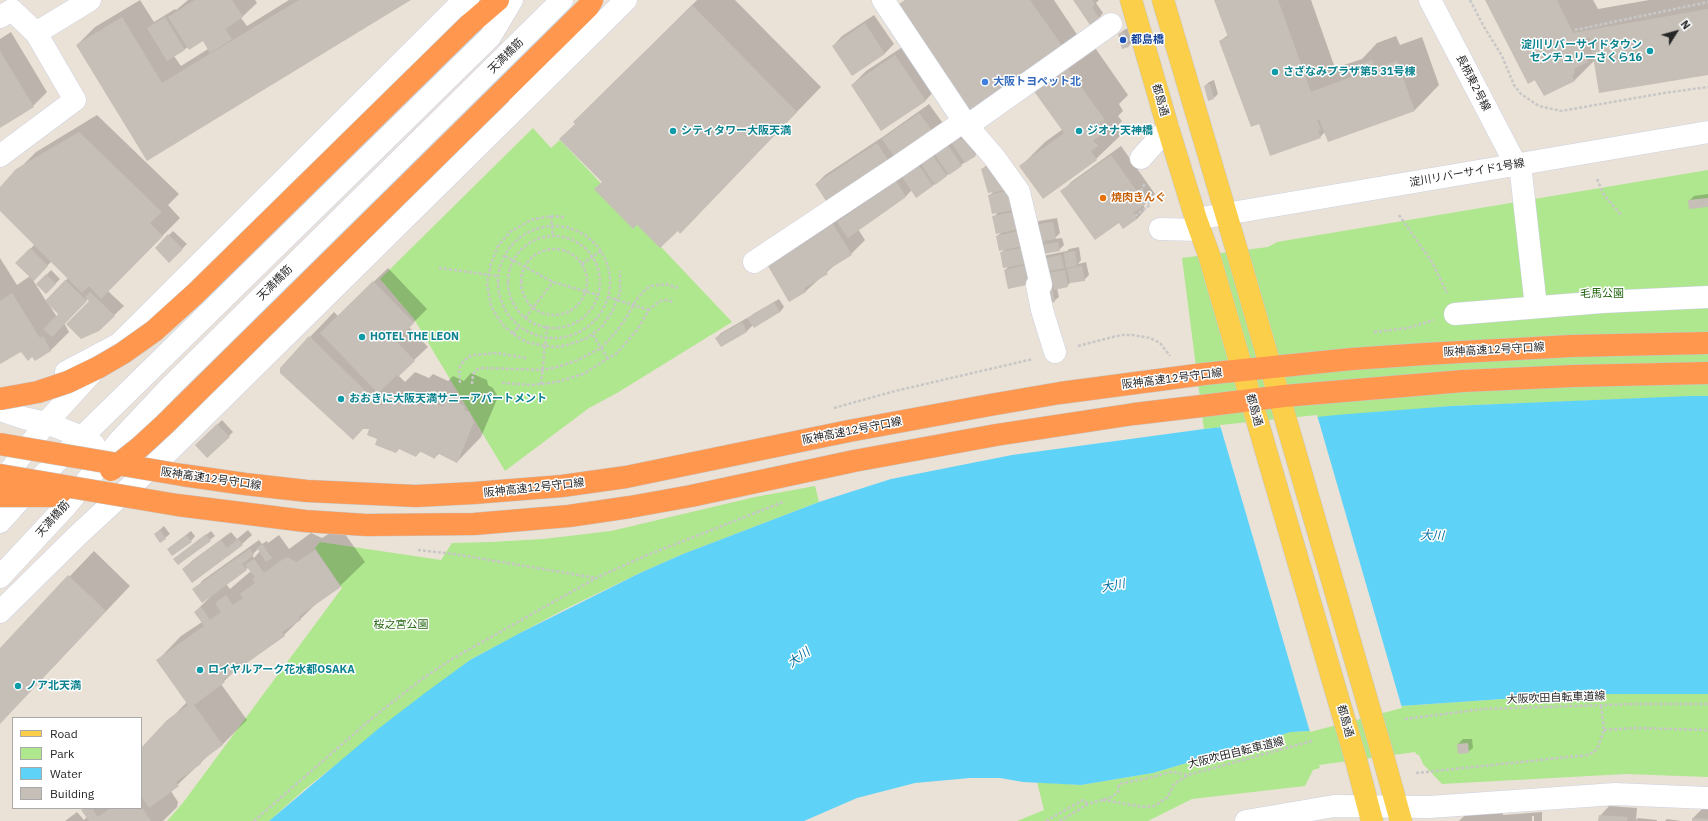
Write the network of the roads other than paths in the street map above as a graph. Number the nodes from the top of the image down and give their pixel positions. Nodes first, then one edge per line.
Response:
1 (90, 0) edge
2 (468, 0) edge
3 (498, 0) edge
4 (512, 0) edge
5 (562, 0) edge
6 (592, 0) edge
7 (626, 0) edge
8 (883, 0) edge
9 (1131, 0) edge
10 (1164, 0) edge
11 (1430, 0) edge
12 (0, 17) edge
13 (1111, 24) dead end
14 (36, 33) junction
15 (965, 124) junction
16 (1168, 128) junction
17 (1708, 132) edge
18 (0, 156) edge
19 (1141, 158) dead end
20 (1518, 165) junction
21 (1226, 214) junction
22 (1198, 224) junction
23 (1160, 229) dead end
24 (754, 262) dead end
25 (1708, 297) edge
26 (1536, 307) junction
27 (1455, 314) road end
28 (1708, 343) edge
29 (119, 344) junction
30 (1055, 352) dead end
31 (1708, 373) edge
32 (0, 390) edge
33 (0, 399) edge
34 (0, 410) edge
35 (46, 422) junction
36 (83, 437) junction
37 (0, 444) edge
38 (100, 465) junction
39 (0, 475) edge
40 (0, 484) edge
41 (0, 496) edge
42 (0, 522) edge
43 (0, 577) edge
44 (0, 612) edge
45 (1708, 798) edge
46 (1370, 813) edge
47 (1399, 814) edge
48 (1246, 821) edge

1 - 14 street
2 - 29 street
3 - 33 highway, bridge
4 - 36 street
5 - 38 street, 天満橋筋
6 - 41 highway, bridge
7 - 44 street
8 - 15 street
9 - 16 main road, 都島通
10 - 21 main road
11 - 20 street, 長柄東2号線
12 - 14 street
13 - 15 street
14 - 18 street
15 - 24 street
15 - 30 street
16 - 19 street
16 - 22 main road, 都島通
17 - 20 street, 淀川リバーサイド1号線
20 - 21 street, 淀川リバーサイド1号線
20 - 26 street
21 - 22 street, 淀川リバーサイド1号線
21 - 47 main road, bridge
22 - 23 street, 淀川リバーサイド1号線
22 - 46 main road, 都島通, bridge
25 - 26 street
26 - 27 street
28 - 37 highway, 阪神高速12号守口線, bridge
29 - 32 street
29 - 35 street
31 - 39 highway, bridge
34 - 35 street
35 - 36 street
35 - 40 street
36 - 38 street
36 - 42 street
38 - 43 street, 天満橋筋
45 - 47 street
46 - 47 street
46 - 48 street

